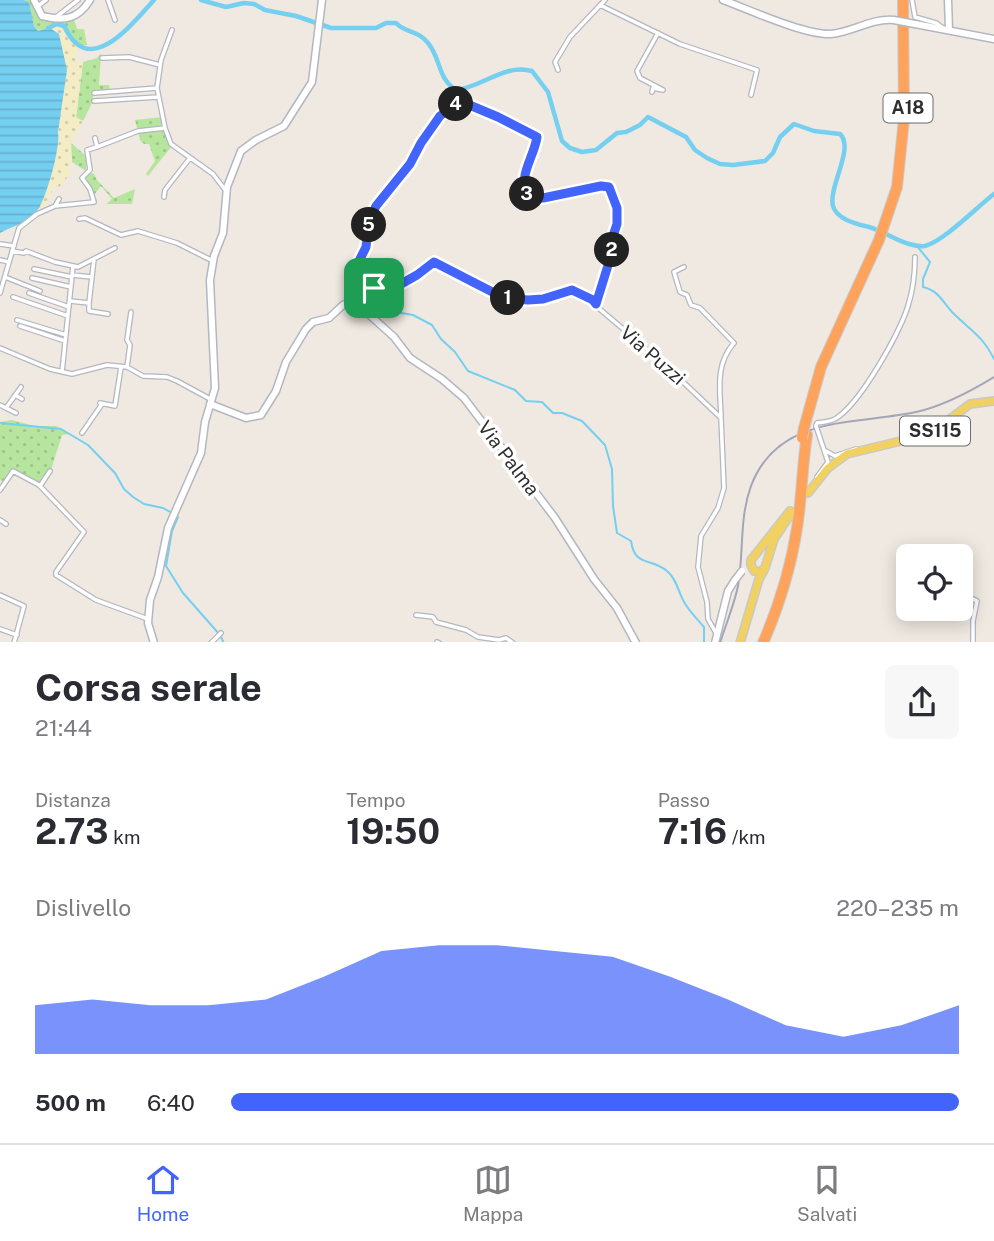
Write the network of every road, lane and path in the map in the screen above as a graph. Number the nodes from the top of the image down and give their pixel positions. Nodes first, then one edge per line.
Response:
1 (46, 0) edge
2 (78, 0) edge
3 (90, 0) edge
4 (108, 0) edge
5 (322, 0) edge
6 (605, 0) edge
7 (723, 0) edge
8 (905, 0) edge
9 (912, 0) edge
10 (948, 0) edge
11 (736, 2) edge
12 (35, 4) edge
13 (600, 5) junction
14 (55, 18) junction
15 (115, 20) dead end
16 (947, 29) junction
17 (172, 30) dead end
18 (658, 33) junction
19 (994, 38) edge
20 (102, 58) dead end
21 (160, 65) junction
22 (558, 70) dead end
23 (157, 88) junction
24 (652, 92) dead end
25 (94, 93) dead end
26 (751, 95) dead end
27 (158, 97) junction
28 (94, 101) dead end
29 (166, 128) junction
30 (95, 138) dead end
31 (97, 147) junction
32 (190, 158) junction
33 (226, 191) junction
34 (164, 197) dead end
35 (59, 199) dead end
36 (55, 206) junction
37 (79, 219) dead end
38 (10, 234) dead end
39 (17, 235) junction
40 (0, 244) edge
41 (13, 248) junction
42 (115, 248) dead end
43 (915, 257) dead end
44 (94, 259) junction
45 (0, 260) edge
46 (213, 261) junction
47 (9, 262) junction
48 (73, 266) junction
49 (684, 267) dead end
50 (34, 269) dead end
51 (72, 276) junction
52 (5, 277) junction
53 (92, 277) junction
54 (32, 278) dead end
55 (71, 287) junction
56 (374, 288) junction
57 (40, 291) dead end
58 (0, 293) edge
59 (29, 293) dead end
60 (13, 296) dead end
61 (353, 300) junction
62 (89, 303) junction
63 (69, 304) junction
64 (596, 304) junction
65 (131, 313) dead end
66 (108, 314) dead end
67 (68, 316) junction
68 (18, 320) dead end
69 (20, 326) dead end
70 (65, 338) junction
71 (740, 340) dead end
72 (734, 343) junction
73 (0, 348) edge
74 (124, 367) junction
75 (62, 372) junction
76 (21, 387) dead end
77 (15, 395) junction
78 (22, 398) dead end
79 (994, 401) edge
80 (211, 402) junction
81 (0, 405) edge
82 (6, 408) junction
83 (16, 413) dead end
84 (721, 418) junction
85 (809, 430) junction
86 (82, 433) dead end
87 (869, 448) junction
88 (847, 454) junction
89 (830, 458) junction
90 (50, 471) dead end
91 (818, 478) junction
92 (40, 486) junction
93 (0, 490) edge
94 (807, 492) dead end
95 (0, 520) edge
96 (6, 524) dead end
97 (752, 559) junction
98 (765, 566) junction
99 (754, 570) junction
100 (742, 571) junction
101 (0, 595) edge
102 (973, 599) edge
103 (416, 615) dead end
104 (973, 617) edge
105 (148, 619) junction
106 (972, 621) edge
107 (0, 629) edge
108 (221, 633) dead end
109 (718, 634) junction
110 (17, 635) junction
111 (14, 642) edge
112 (154, 642) edge
113 (211, 642) edge
114 (513, 642) edge
115 (636, 642) edge
116 (715, 642) edge
117 (739, 642) edge
118 (761, 642) edge
119 (973, 642) edge

1 - 12 street
2 - 14 street
3 - 14 street
4 - 15 street
5 - 33 street
6 - 13 street
7 - 11 street
8 - 85 highway, A18
9 - 16 street
10 - 16 street
11 - 16 street, bridge
12 - 14 street
13 - 18 street
13 - 22 street
16 - 19 street
17 - 21 street
18 - 24 street
18 - 26 street
20 - 21 street
21 - 23 street
23 - 25 street
23 - 27 street
27 - 28 street
27 - 29 street
29 - 31 street
29 - 32 street
30 - 31 street
31 - 36 street
32 - 33 street
32 - 34 street
33 - 46 street
35 - 36 street
36 - 39 street
37 - 46 street
38 - 39 street
39 - 41 street
40 - 41 street
41 - 47 street
41 - 48 street
42 - 44 street
43 - 85 street
44 - 48 street
44 - 53 street
45 - 47 street
46 - 80 street
47 - 52 street
48 - 51 street
49 - 72 street
50 - 51 street
51 - 53 street
51 - 55 street
52 - 57 street
52 - 58 street
53 - 62 street
54 - 55 street
55 - 63 street
56 - 61 street
56 - 64 street
56 - 64 street
59 - 63 street
60 - 67 street
61 - 80 street
61 - 115 street, Via Palma
62 - 63 street
62 - 66 street
63 - 67 street
64 - 84 street, Via Puzzi
65 - 74 street
67 - 70 street
68 - 70 street
69 - 70 street
70 - 75 street
71 - 72 street
72 - 84 street
73 - 75 street
74 - 75 street
74 - 80 street
74 - 86 street
76 - 77 street
77 - 78 street
77 - 82 street
79 - 87 main road, SS115
80 - 105 street
81 - 82 street
82 - 83 street
84 - 109 street
85 - 89 street
85 - 118 highway, A18
87 - 88 main road, SS115
87 - 89 main road, SS115
88 - 89 street
88 - 91 main road, SS115
89 - 91 main road, SS115
90 - 92 street
91 - 94 main road, SS115
92 - 93 street
92 - 105 street
95 - 96 street
97 - 98 main road
97 - 98 main road
97 - 99 main road
97 - 100 street
98 - 99 main road
98 - 117 main road
99 - 100 street
99 - 117 main road
100 - 109 street, bridge
101 - 110 street
102 - 104 street
103 - 114 street
105 - 112 street
106 - 119 street
107 - 110 street
108 - 113 street
109 - 116 street
110 - 111 street

